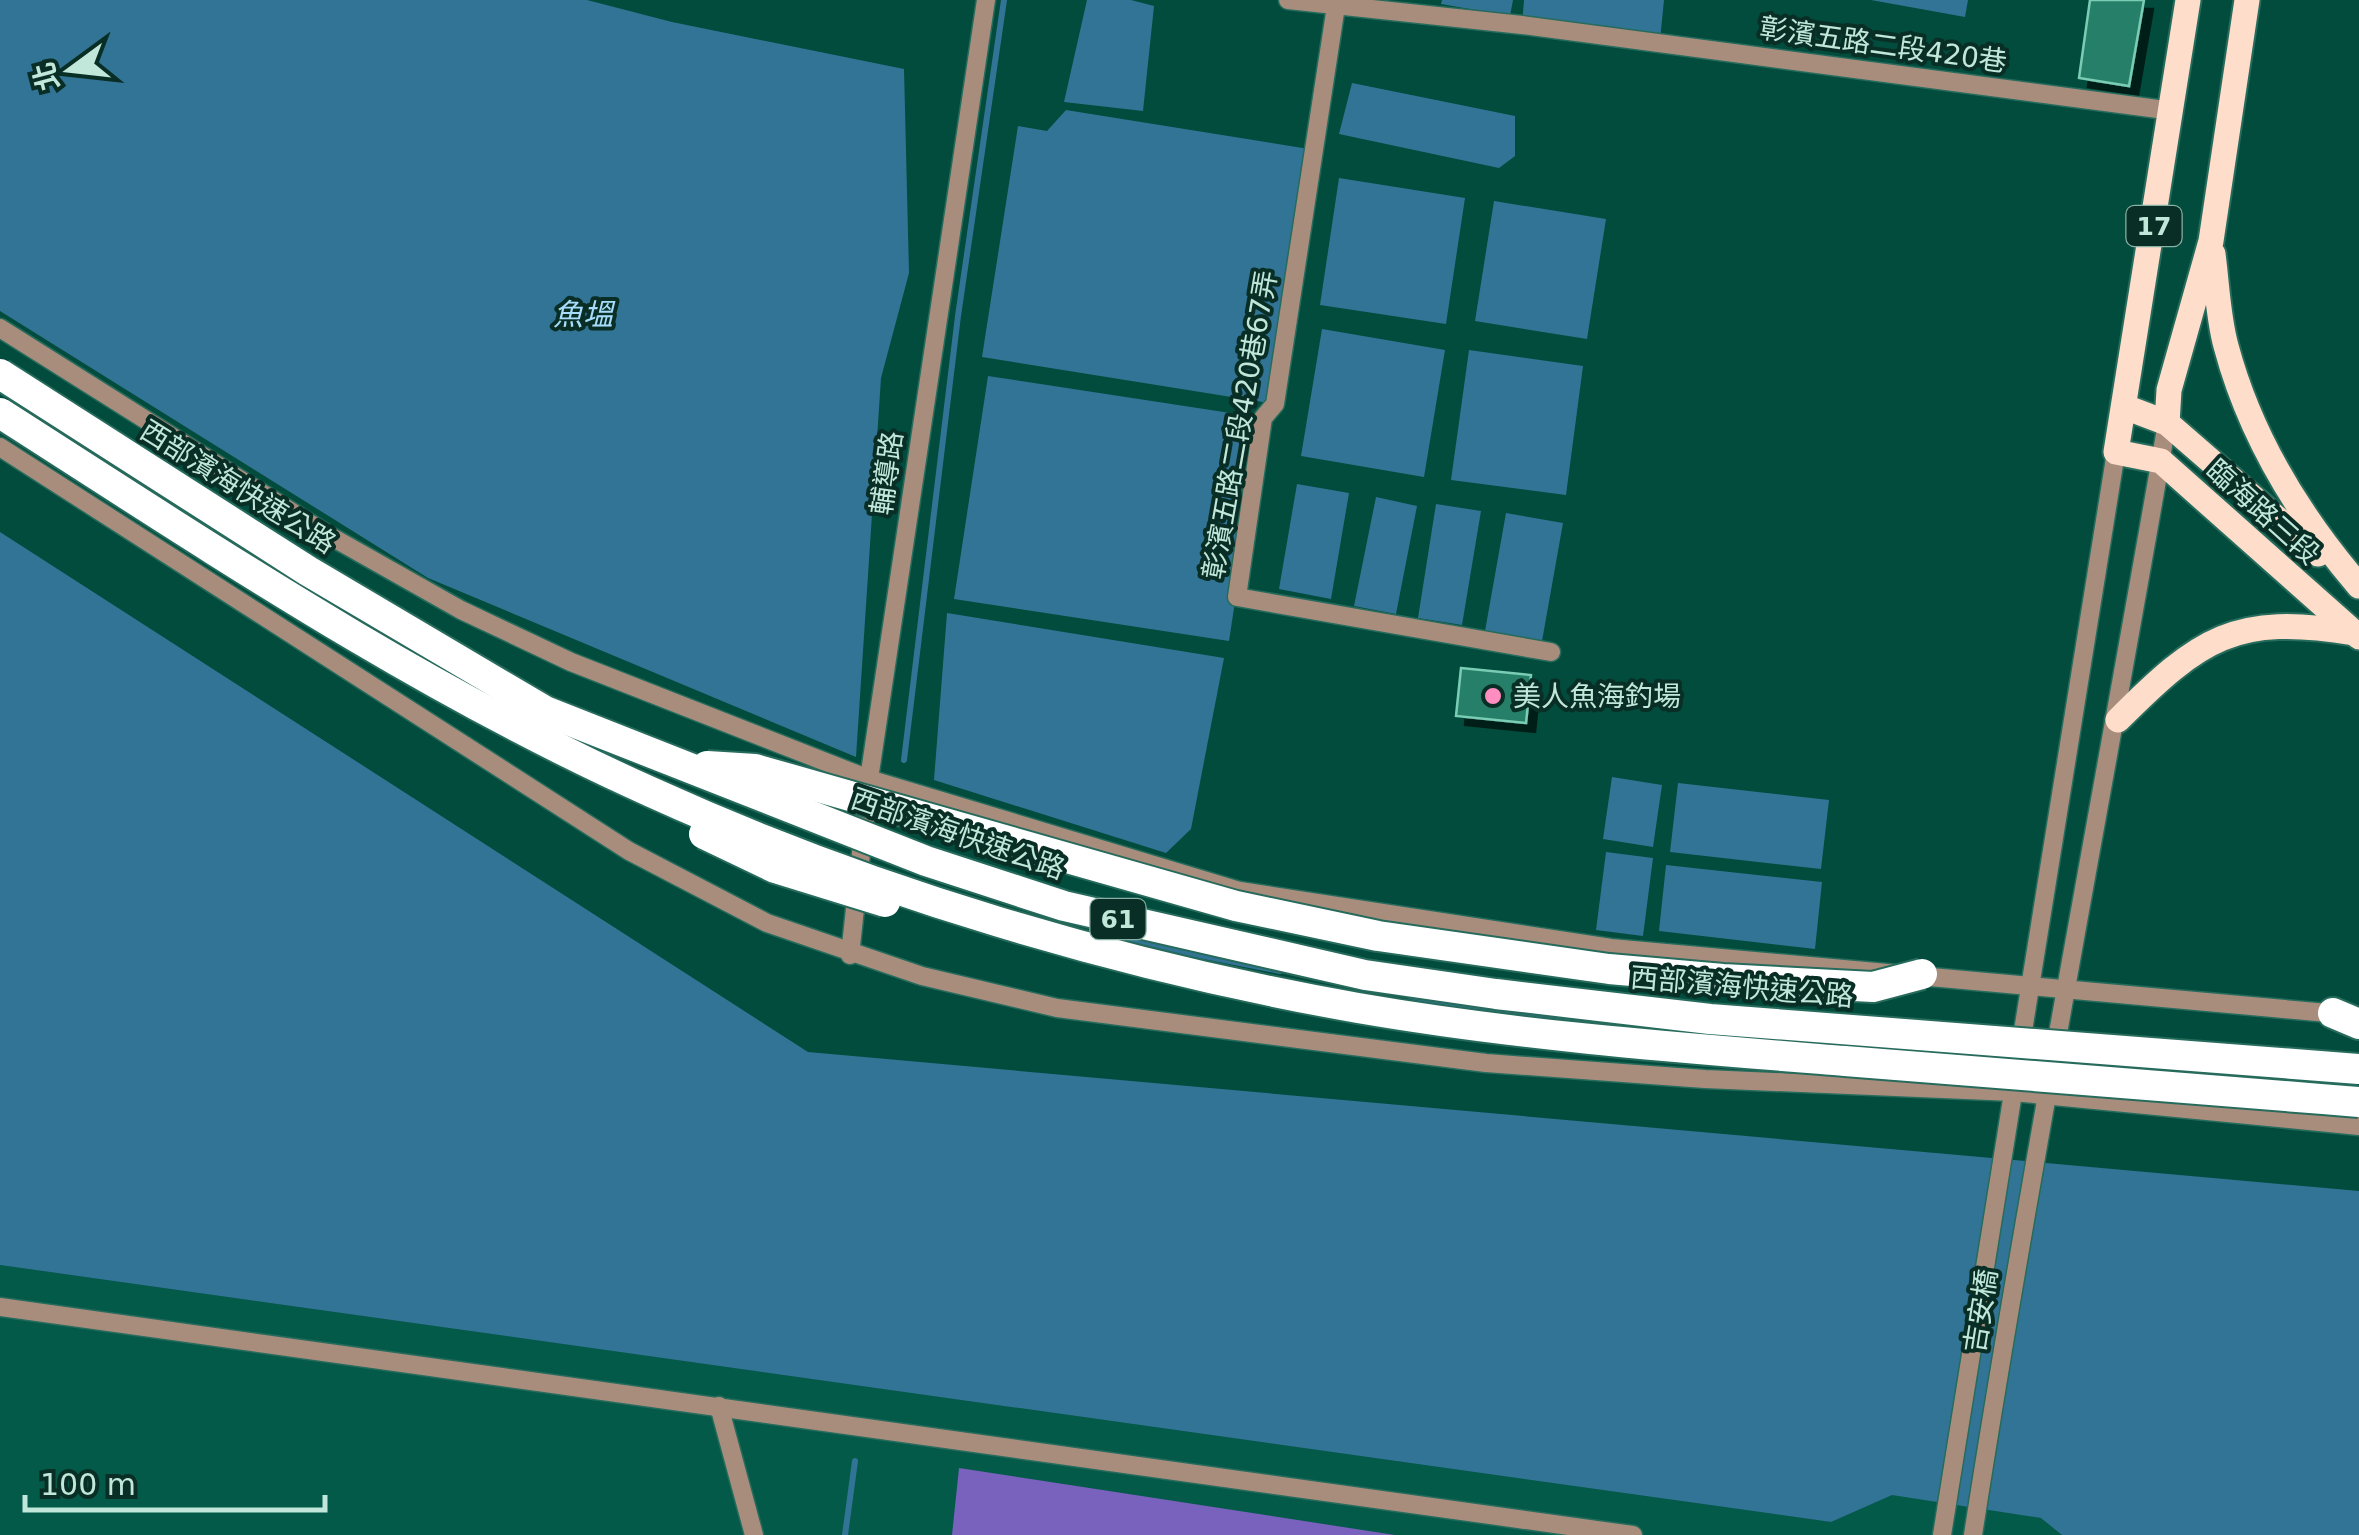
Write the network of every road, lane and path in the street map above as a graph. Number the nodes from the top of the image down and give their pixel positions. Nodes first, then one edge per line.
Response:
1 (986, 0) edge
2 (1288, 0) edge
3 (2188, 0) edge
4 (2247, 0) edge
5 (1336, 6) junction
6 (2173, 111) junction
7 (2211, 242) junction
8 (0, 328) edge
9 (0, 374) edge
10 (2124, 407) junction
11 (0, 413) edge
12 (2168, 423) junction
13 (0, 447) edge
14 (2116, 452) junction
15 (2161, 461) junction
16 (2359, 588) edge
17 (2356, 635) edge
18 (1551, 652) dead end
19 (2118, 720) junction
20 (678, 764) junction
21 (869, 780) junction
22 (655, 794) junction
23 (850, 955) junction
24 (1922, 974) junction
25 (2029, 986) junction
26 (2067, 989) junction
27 (2350, 1018) edge
28 (2359, 1069) edge
29 (1908, 1086) junction
30 (2013, 1092) junction
31 (2044, 1097) junction
32 (2359, 1102) edge
33 (2359, 1126) edge
34 (0, 1307) edge
35 (719, 1406) junction
36 (1942, 1531) edge
37 (754, 1535) edge
38 (1633, 1535) edge
39 (1973, 1535) edge

1 - 21 street, 輔導路
2 - 5 street, 彰濱五路二段420巷
3 - 6 main road, 17
4 - 7 main road, 17
5 - 6 street, 彰濱五路二段420巷
5 - 18 street, 彰濱五路二段420巷67弄
6 - 10 main road, 17
7 - 12 main road, 17
7 - 16 main road
8 - 21 street
9 - 20 highway, 西部濱海快速公路 / 61, bridge
10 - 12 main road, 臨海路三段
10 - 14 main road, 17
11 - 22 highway, 61, bridge
12 - 15 street, 吉安橋
12 - 16 main road, 臨海路三段
13 - 23 street
14 - 15 main road
14 - 25 street, 吉安橋
15 - 17 main road, 臨海路三段
15 - 19 street, 吉安橋
17 - 19 main road
19 - 26 street, 吉安橋
20 - 24 highway, bridge
20 - 28 highway, 西部濱海快速公路 / 61, bridge
21 - 23 street, 輔導路
21 - 24 street
22 - 29 highway, bridge
22 - 32 highway, 61, bridge
23 - 29 street
24 - 25 street
25 - 26 street
25 - 30 street, 吉安橋
26 - 27 street
26 - 31 street, 吉安橋
29 - 30 street
30 - 31 street
30 - 36 street, 吉安橋
31 - 33 street
31 - 39 street, 吉安橋
34 - 35 street
35 - 37 street
35 - 38 street

